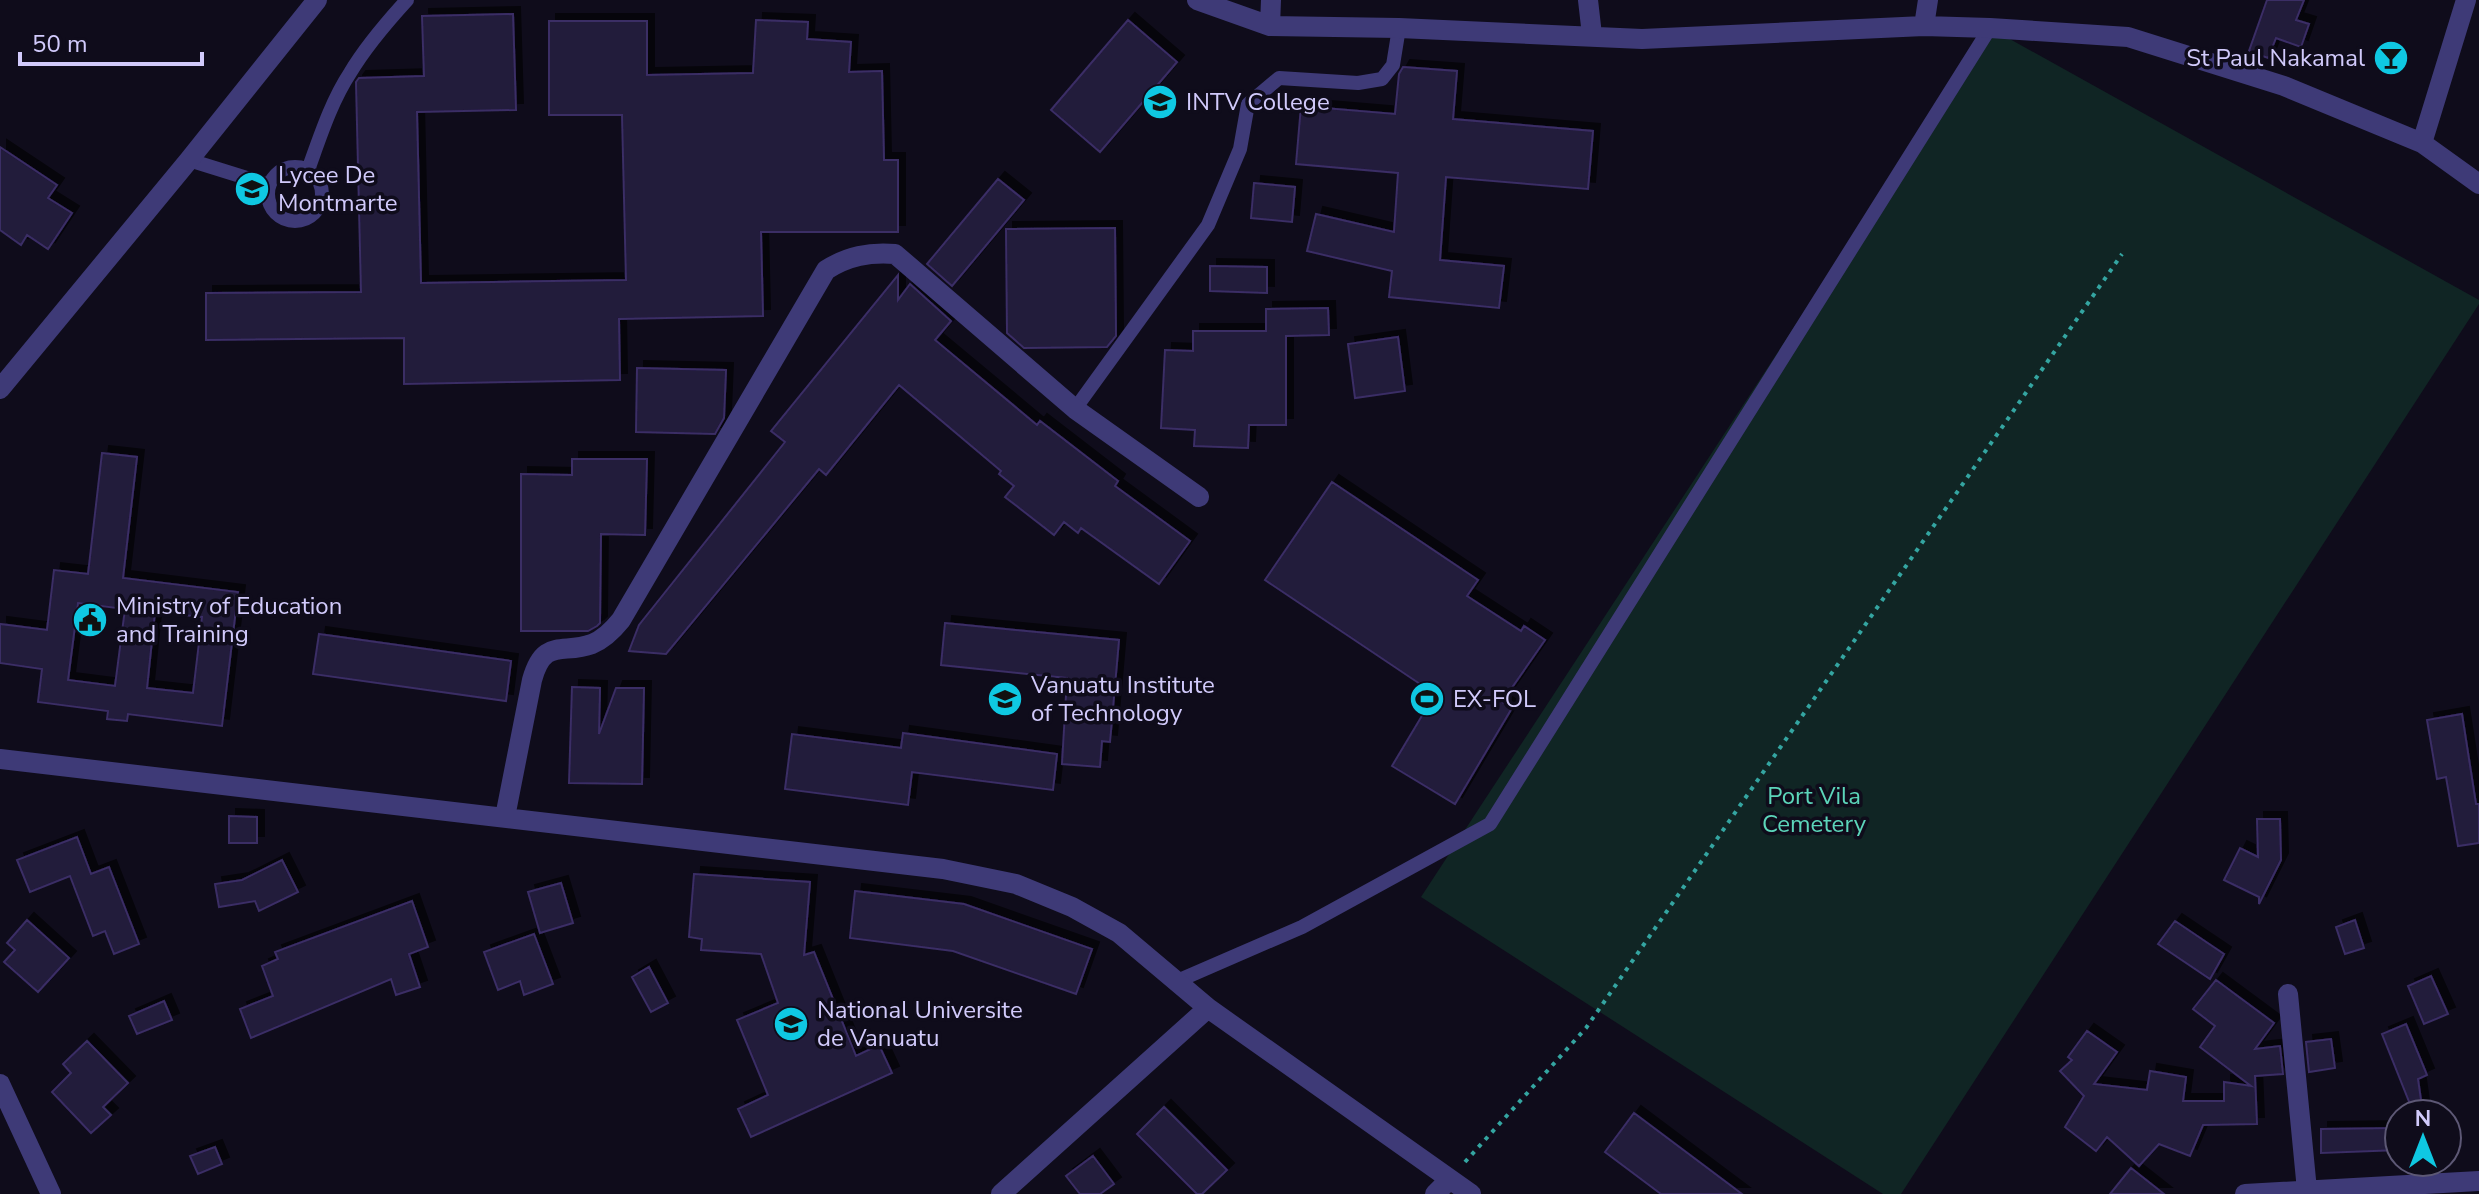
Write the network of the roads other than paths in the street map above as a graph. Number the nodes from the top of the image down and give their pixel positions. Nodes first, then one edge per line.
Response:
1 (317, 0) edge
2 (407, 0) edge
3 (1197, 0) edge
4 (1271, 0) edge
5 (1588, 0) edge
6 (1928, 0) edge
7 (2466, 0) edge
8 (1270, 26) junction
9 (1924, 26) junction
10 (1399, 28) junction
11 (1990, 28) junction
12 (1592, 35) junction
13 (2422, 143) junction
14 (189, 160) junction
15 (308, 170) junction
16 (2479, 184) edge
17 (269, 185) junction
18 (0, 389) edge
19 (1075, 409) junction
20 (1199, 497) dead end
21 (0, 759) edge
22 (505, 817) junction
23 (1175, 982) junction
24 (2288, 994) dead end
25 (1208, 1008) junction
26 (0, 1084) edge
27 (1450, 1179) junction
28 (2479, 1181) edge
29 (2307, 1190) junction
30 (51, 1194) edge
31 (1001, 1194) edge
32 (1435, 1194) edge
33 (1471, 1194) edge
34 (2245, 1194) edge

1 - 14 street
2 - 15 lane
3 - 8 street
4 - 8 street
5 - 12 street
6 - 9 street
7 - 13 street
8 - 10 street
9 - 11 street
9 - 12 street
10 - 12 street
10 - 19 lane
11 - 13 street
11 - 23 lane
13 - 16 street
14 - 17 lane
14 - 18 street
15 - 17 lane
15 - 17 lane
19 - 20 street
19 - 22 street
21 - 22 street
22 - 23 street
23 - 25 street
24 - 29 street
25 - 27 street
25 - 31 street
26 - 30 street
27 - 32 street
27 - 33 street
28 - 29 street
29 - 34 street

